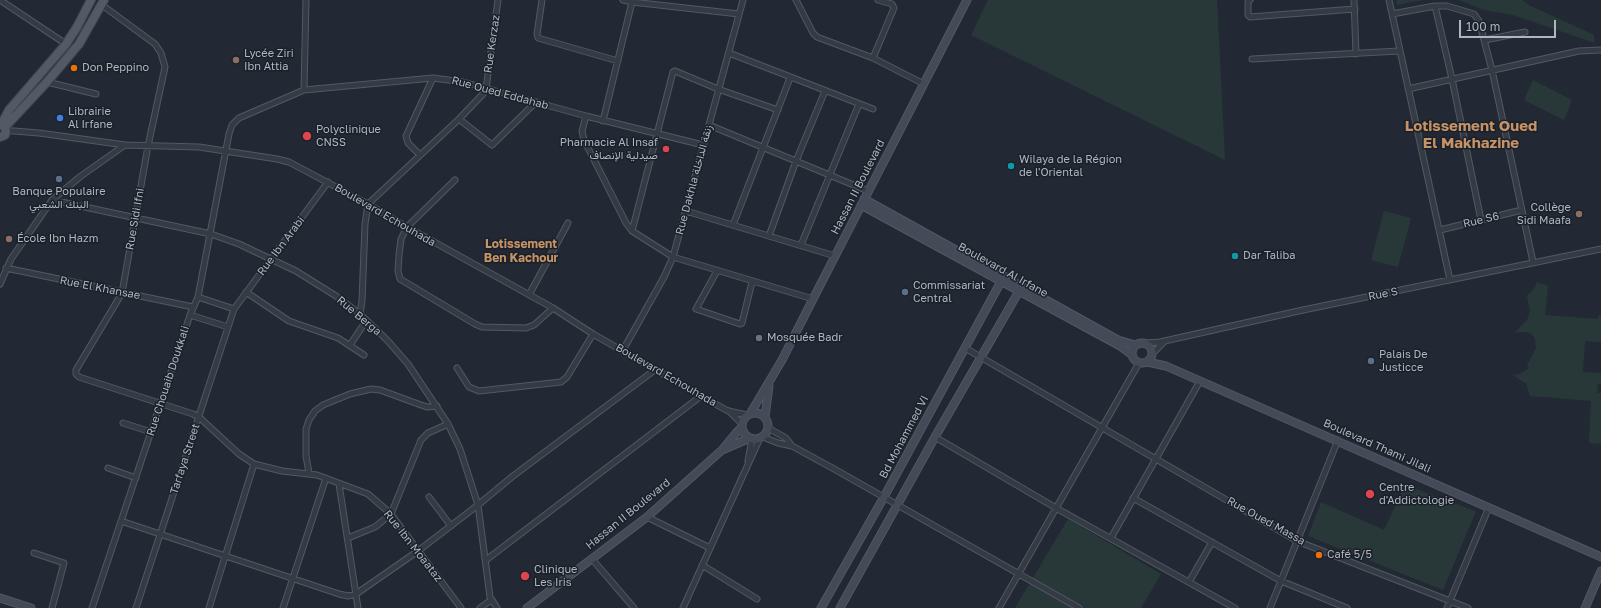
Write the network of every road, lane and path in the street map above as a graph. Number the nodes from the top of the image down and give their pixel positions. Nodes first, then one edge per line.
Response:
1 (0, 0) edge
2 (91, 0) edge
3 (94, 0) edge
4 (306, 0) edge
5 (498, 0) edge
6 (542, 0) edge
7 (623, 0) edge
8 (677, 0) edge
9 (743, 0) edge
10 (796, 0) edge
11 (878, 0) edge
12 (967, 0) edge
13 (1250, 0) edge
14 (1354, 0) edge
15 (1389, 0) edge
16 (632, 2) junction
17 (103, 3) edge
18 (676, 6) junction
19 (1435, 6) junction
20 (1355, 9) junction
21 (739, 14) junction
22 (1392, 14) junction
23 (1525, 32) dead end
24 (1485, 40) junction
25 (66, 44) junction
26 (1601, 50) edge
27 (1399, 51) junction
28 (729, 53) junction
29 (1356, 54) junction
30 (873, 58) junction
31 (1252, 59) dead end
32 (618, 61) junction
33 (1492, 70) junction
34 (433, 78) junction
35 (790, 78) junction
36 (1452, 80) junction
37 (48, 82) junction
38 (924, 84) junction
39 (486, 89) junction
40 (718, 89) junction
41 (1408, 89) junction
42 (304, 90) junction
43 (825, 92) junction
44 (96, 94) dead end
45 (536, 102) junction
46 (859, 104) junction
47 (872, 109) dead end
48 (778, 110) junction
49 (586, 116) junction
50 (459, 119) junction
51 (603, 121) junction
52 (709, 125) junction
53 (2, 131) edge
54 (656, 134) junction
55 (125, 145) junction
56 (703, 145) junction
57 (148, 146) junction
58 (763, 148) junction
59 (226, 151) junction
60 (420, 155) junction
61 (796, 161) junction
62 (830, 175) junction
63 (455, 180) dead end
64 (328, 182) junction
65 (868, 191) junction
66 (52, 200) junction
67 (863, 202) junction
68 (368, 204) junction
69 (1522, 210) junction
70 (686, 212) junction
71 (135, 218) junction
72 (1481, 220) junction
73 (568, 223) dead end
74 (733, 225) junction
75 (406, 227) junction
76 (632, 230) junction
77 (1440, 230) junction
78 (211, 234) junction
79 (768, 236) junction
80 (801, 245) junction
81 (1601, 249) edge
82 (835, 256) junction
83 (673, 257) junction
84 (272, 259) junction
85 (1533, 262) junction
86 (6, 268) junction
87 (717, 271) junction
88 (1003, 279) junction
89 (1450, 280) junction
90 (752, 282) junction
91 (0, 284) edge
92 (1020, 289) junction
93 (246, 292) junction
94 (122, 293) junction
95 (529, 295) junction
96 (198, 297) junction
97 (813, 299) junction
98 (193, 307) junction
99 (553, 308) junction
100 (234, 309) junction
101 (360, 314) junction
102 (190, 315) junction
103 (366, 321) junction
104 (228, 327) junction
105 (593, 334) junction
106 (1165, 341) junction
107 (1145, 343) junction
108 (350, 345) junction
109 (1135, 345) junction
110 (965, 348) junction
111 (623, 350) junction
112 (1153, 354) junction
113 (364, 355) dead end
114 (1132, 355) junction
115 (981, 357) junction
116 (1147, 362) junction
117 (1139, 363) junction
118 (1166, 366) junction
119 (457, 368) dead end
120 (656, 369) junction
121 (1200, 381) junction
122 (769, 384) junction
123 (701, 396) junction
124 (160, 404) junction
125 (437, 406) junction
126 (728, 410) junction
127 (749, 414) junction
128 (765, 416) junction
129 (199, 417) junction
130 (124, 423) dead end
131 (448, 424) junction
132 (742, 426) junction
133 (768, 428) junction
134 (1103, 428) junction
135 (151, 432) junction
136 (936, 437) junction
137 (756, 438) junction
138 (1338, 440) junction
139 (792, 446) junction
140 (722, 450) junction
141 (1156, 457) junction
142 (254, 464) junction
143 (108, 468) dead end
144 (309, 473) junction
145 (136, 478) junction
146 (326, 478) junction
147 (339, 484) junction
148 (429, 497) dead end
149 (884, 497) junction
150 (1133, 498) junction
151 (898, 505) junction
152 (478, 506) junction
153 (1489, 507) junction
154 (1056, 508) junction
155 (391, 514) junction
156 (647, 517) junction
157 (121, 521) junction
158 (451, 526) junction
159 (160, 534) junction
160 (348, 538) junction
161 (1111, 538) junction
162 (1297, 541) junction
163 (1212, 542) junction
164 (710, 548) junction
165 (418, 551) junction
166 (34, 554) dead end
167 (226, 556) junction
168 (1601, 556) edge
169 (592, 559) junction
170 (486, 560) junction
171 (702, 566) junction
172 (1601, 570) edge
173 (1018, 573) junction
174 (293, 578) junction
175 (1281, 581) junction
176 (1189, 582) junction
177 (356, 594) junction
178 (0, 598) edge
179 (757, 599) dead end
180 (491, 600) junction
181 (1450, 600) junction
182 (31, 608) edge
183 (52, 608) edge
184 (92, 608) edge
185 (136, 608) edge
186 (209, 608) edge
187 (283, 608) edge
188 (358, 608) edge
189 (461, 608) edge
190 (480, 608) edge
191 (497, 608) edge
192 (527, 608) edge
193 (634, 608) edge
194 (683, 608) edge
195 (821, 608) edge
196 (840, 608) edge
197 (999, 608) edge
198 (1079, 608) edge
199 (1235, 608) edge
200 (1270, 608) edge
201 (1347, 608) edge
202 (1447, 608) edge
203 (1468, 608) edge
204 (1586, 608) edge

1 - 25 street
2 - 25 main road
3 - 17 street
4 - 42 street
5 - 39 street, Rue Kerzaz
6 - 32 street
7 - 16 street
8 - 18 street
9 - 21 street, Rue Dakhla زنقة الداخلة
10 - 30 street
11 - 30 street
12 - 38 street, Hassan II Boulevard
13 - 20 street
14 - 20 street
15 - 22 street
16 - 18 street
16 - 32 street
17 - 37 main road
17 - 57 street, Rue Sidi Ifni
18 - 21 street
19 - 22 street
19 - 24 street
19 - 36 street
20 - 29 street
21 - 28 street, Rue Dakhla زنقة الداخلة
22 - 27 street
23 - 24 street
24 - 33 street
25 - 53 main road
26 - 33 street
27 - 29 street
27 - 41 street
28 - 35 street
28 - 40 street, Rue Dakhla زنقة الداخلة
29 - 31 street
30 - 38 street
32 - 51 street
33 - 36 street
33 - 69 street
34 - 39 street, Rue Oued Eddahab
34 - 42 street, Rue Oued Eddahab
34 - 60 street
35 - 43 street
35 - 48 street
36 - 41 street
36 - 72 street
37 - 44 street
37 - 53 main road
38 - 65 street, Hassan II Boulevard
39 - 45 street, Rue Oued Eddahab
39 - 50 street
40 - 48 street
40 - 52 street, Rue Dakhla زنقة الداخلة
40 - 54 street
41 - 77 street
42 - 59 street, Rue Oued Eddahab
43 - 46 street
43 - 61 street
45 - 49 street, Rue Oued Eddahab
45 - 50 street
46 - 47 street
46 - 62 street
48 - 58 street
49 - 51 street, Rue Oued Eddahab
49 - 76 street
50 - 60 street
51 - 54 street, Rue Oued Eddahab
52 - 56 street, Rue Dakhla زنقة الداخلة
52 - 58 street
53 - 55 street, Boulevard Echouhada
54 - 56 street, Rue Oued Eddahab
54 - 76 street
55 - 57 street, Boulevard Echouhada
55 - 66 street
56 - 70 street, Rue Dakhla زنقة الداخلة
57 - 59 street, Boulevard Echouhada
57 - 71 street, Rue Sidi Ifni
58 - 61 street
58 - 74 street
59 - 64 street, Boulevard Echouhada
59 - 78 street, Rue Chouaib Doukkali
60 - 68 street
61 - 62 street
61 - 79 street
62 - 65 street
62 - 80 street
63 - 75 street
64 - 68 street, Boulevard Echouhada
64 - 84 street, Rue Ibn Arabi
65 - 67 street, Hassan II Boulevard
66 - 71 street, Rue Berga
66 - 86 street
67 - 82 street, Hassan II Boulevard
67 - 88 street, Boulevard Al Irfane
68 - 75 street, Boulevard Echouhada
68 - 101 street
69 - 72 street, Rue S6
69 - 85 street
70 - 74 street
70 - 83 street, Rue Dakhla زنقة الداخلة
71 - 78 street, Rue Berga
71 - 94 street, Rue Sidi Ifni
72 - 77 street, Rue S6
73 - 95 street
74 - 79 street
75 - 95 street, Boulevard Echouhada
75 - 99 street
76 - 83 street
77 - 89 street
78 - 84 street, Rue Berga
78 - 96 street, Rue Chouaib Doukkali
79 - 80 street
80 - 82 street
81 - 85 street, Rue S
82 - 97 street, Hassan II Boulevard
83 - 87 street
83 - 111 street, Rue Dakhla زنقة الداخلة
84 - 93 street, Rue Ibn Arabi
84 - 101 street, Rue Berga
85 - 89 street, Rue S
86 - 91 street
86 - 94 street, Rue El Khansae
87 - 90 street
87 - 90 street
88 - 92 street, Boulevard Al Irfane
88 - 110 street, Bd Mohammed VI
89 - 106 street, Rue S
90 - 97 street
92 - 109 street, Boulevard Al Irfane
92 - 114 street, Boulevard Al Irfane
92 - 115 street
93 - 100 street, Rue Ibn Arabi
93 - 108 street
94 - 98 street, Rue El Khansae
94 - 124 street, Rue Ibn Moaataz
95 - 99 street, Boulevard Echouhada
96 - 98 street, Rue Chouaib Doukkali
96 - 100 street
97 - 122 street, Hassan II Boulevard
98 - 102 street, Rue Chouaib Doukkali
99 - 105 street, Boulevard Echouhada
100 - 104 street, Tarfaya Street
101 - 103 street, Rue Berga
102 - 104 street
102 - 124 street, Rue Chouaib Doukkali
103 - 108 street
103 - 125 street, Rue Berga
104 - 129 street, Tarfaya Street
105 - 111 street, Boulevard Echouhada
105 - 119 street
106 - 107 street, Rue S
106 - 112 street
107 - 109 street
107 - 112 street
108 - 113 street
109 - 114 street
110 - 115 street, Rue Oued Massa
110 - 149 street, Bd Mohammed VI
111 - 120 street, Boulevard Echouhada
112 - 116 street
112 - 118 street
114 - 117 street
115 - 134 street, Rue Oued Massa
115 - 136 street
116 - 117 street
116 - 118 street
117 - 134 street
118 - 121 street, Boulevard Thami Jilali
120 - 123 street, Boulevard Echouhada
120 - 152 street
121 - 138 street, Boulevard Thami Jilali
121 - 141 street
122 - 127 street, Hassan II Boulevard
122 - 128 street, Hassan II Boulevard
123 - 126 street, Boulevard Echouhada
123 - 170 street
124 - 129 street, Rue Ibn Moaataz
124 - 135 street, Rue Chouaib Doukkali
125 - 131 street, Rue Berga
125 - 144 street
126 - 127 street, Boulevard Echouhada
126 - 132 street, Boulevard Echouhada
127 - 128 street
127 - 132 street
128 - 133 street
129 - 142 street, Rue Ibn Moaataz
129 - 159 street, Tarfaya Street
130 - 135 street
131 - 152 street, Rue Berga
131 - 155 street
132 - 137 street
132 - 140 street, Hassan II Boulevard
133 - 137 street
133 - 139 street
134 - 141 street, Rue Oued Massa
134 - 154 street
135 - 145 street, Rue Chouaib Doukkali
136 - 151 street
136 - 154 street
137 - 139 street
137 - 140 street, Hassan II Boulevard
137 - 164 street
138 - 153 street, Boulevard Thami Jilali
138 - 162 street
139 - 149 street
140 - 156 street, Hassan II Boulevard
141 - 150 street
141 - 162 street, Rue Oued Massa
142 - 144 street, Rue Ibn Moaataz
142 - 167 street
143 - 145 street
144 - 146 street, Rue Ibn Moaataz
145 - 157 street, Rue Chouaib Doukkali
146 - 147 street, Rue Ibn Moaataz
146 - 174 street
147 - 155 street, Rue Ibn Moaataz
147 - 160 street
148 - 158 street
149 - 151 street
149 - 195 street, Bd Mohammed VI
150 - 161 street
150 - 163 street
151 - 173 street
151 - 196 street
152 - 158 street
152 - 170 street, Rue Berga
153 - 168 street, Boulevard Thami Jilali
153 - 181 street
154 - 161 street
154 - 173 street
155 - 160 street
155 - 165 street, Rue Ibn Moaataz
156 - 164 street
156 - 169 street, Hassan II Boulevard
157 - 159 street
157 - 184 street, Rue Chouaib Doukkali
158 - 165 street
159 - 167 street
159 - 185 street, Tarfaya Street
160 - 177 street
161 - 176 street
162 - 175 street
162 - 181 street, Rue Oued Massa
163 - 175 street
163 - 176 street
164 - 171 street
165 - 177 street
165 - 189 street, Rue Ibn Moaataz
166 - 183 street
167 - 174 street
167 - 186 street
169 - 192 street, Hassan II Boulevard
169 - 193 street
170 - 180 street, Rue Berga
171 - 179 street
171 - 194 street
172 - 204 street
173 - 197 street
173 - 198 street
174 - 177 street
174 - 187 street
175 - 200 street
175 - 201 street
176 - 199 street
177 - 188 street
178 - 182 street
180 - 190 street
180 - 191 street, Rue Berga
181 - 202 street
181 - 203 street, Rue Oued Massa

